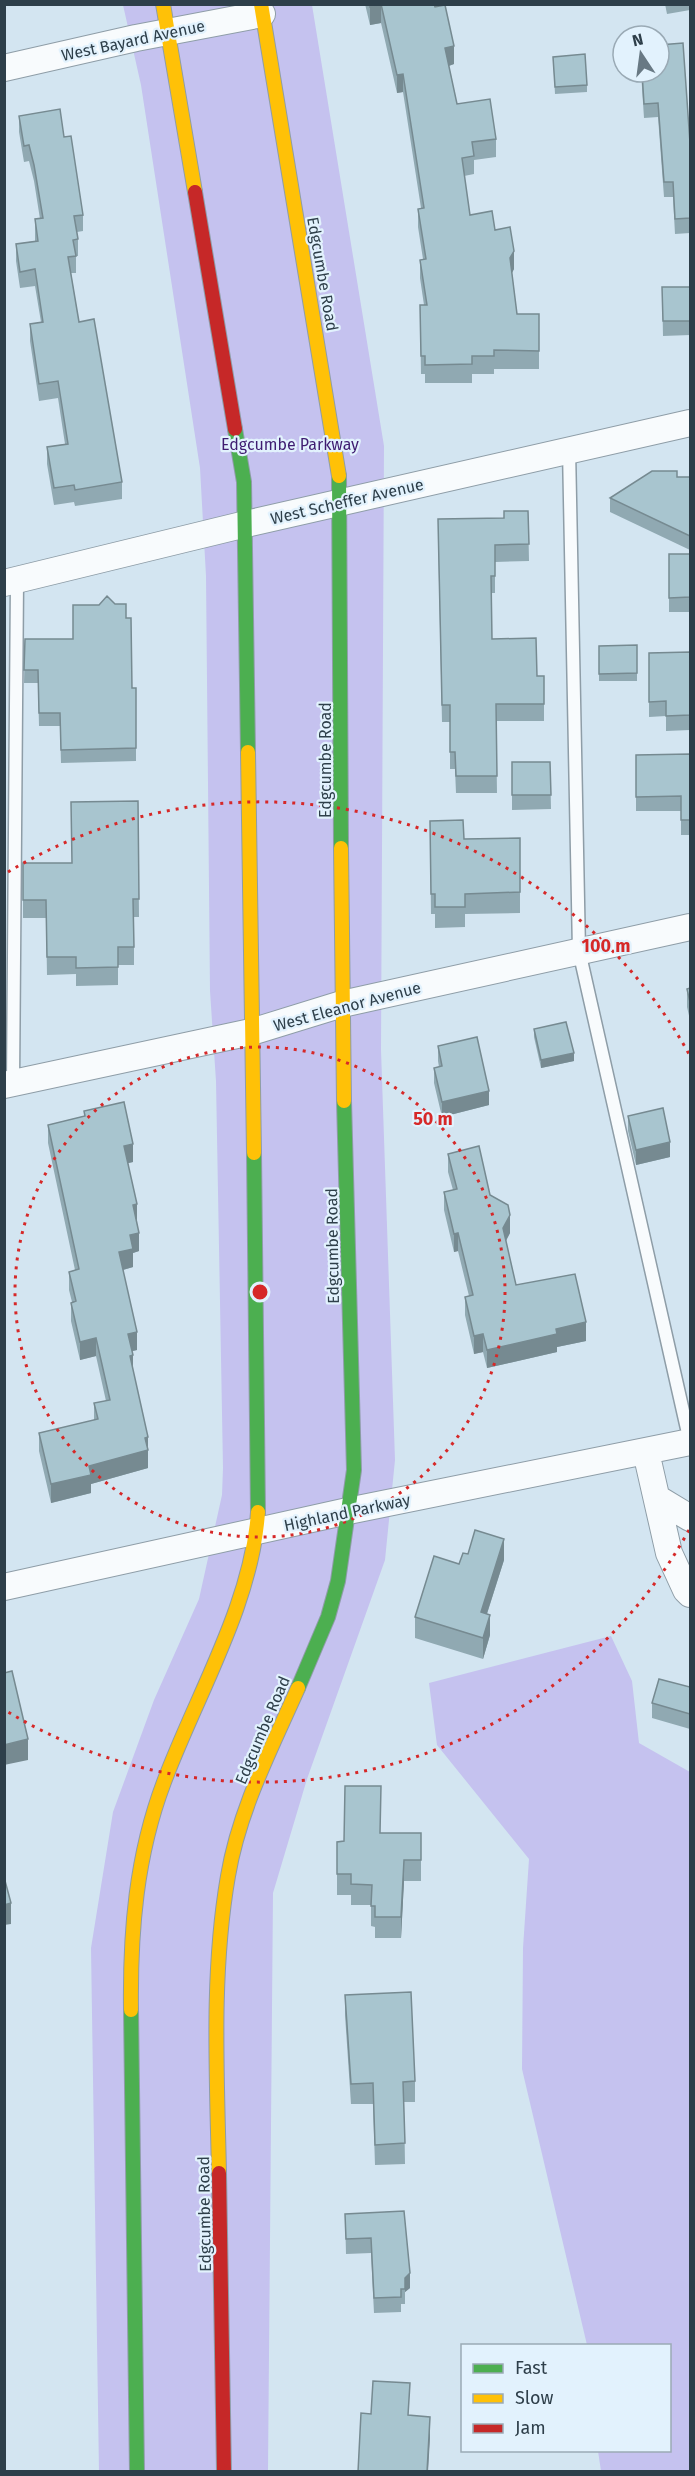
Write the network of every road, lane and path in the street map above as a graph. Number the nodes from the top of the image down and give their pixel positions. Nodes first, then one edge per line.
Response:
1 (163, 4) edge
2 (261, 10) edge
3 (170, 31) junction
4 (4, 68) edge
5 (690, 423) edge
6 (569, 449) junction
7 (340, 503) junction
8 (246, 524) junction
9 (10, 582) edge
10 (690, 927) edge
11 (579, 951) junction
12 (342, 1005) junction
13 (251, 1032) junction
14 (9, 1084) edge
15 (690, 1442) edge
16 (646, 1452) junction
17 (657, 1498) junction
18 (348, 1510) junction
19 (690, 1518) edge
20 (256, 1532) junction
21 (4, 1587) edge
22 (690, 1594) edge
23 (137, 2472) edge
24 (224, 2472) edge

1 - 3 street
2 - 3 street, West Bayard Avenue
2 - 7 street, Edgcumbe Road
3 - 4 street, West Bayard Avenue
3 - 8 street
5 - 6 street, West Scheffer Avenue
6 - 7 street, West Scheffer Avenue
6 - 11 lane
7 - 8 street, West Scheffer Avenue
7 - 12 street, Edgcumbe Road
8 - 9 street, West Scheffer Avenue
8 - 13 street
9 - 14 lane
10 - 11 street, West Eleanor Avenue
11 - 12 street, West Eleanor Avenue
11 - 15 lane
12 - 13 street, West Eleanor Avenue
12 - 18 street, Edgcumbe Road
13 - 14 street, West Eleanor Avenue
13 - 20 street
15 - 16 street, Highland Parkway
16 - 17 street
16 - 18 street, Highland Parkway
17 - 19 street
17 - 22 street
18 - 20 street, Highland Parkway
18 - 24 street, Edgcumbe Road
20 - 21 street, Highland Parkway
20 - 23 street

